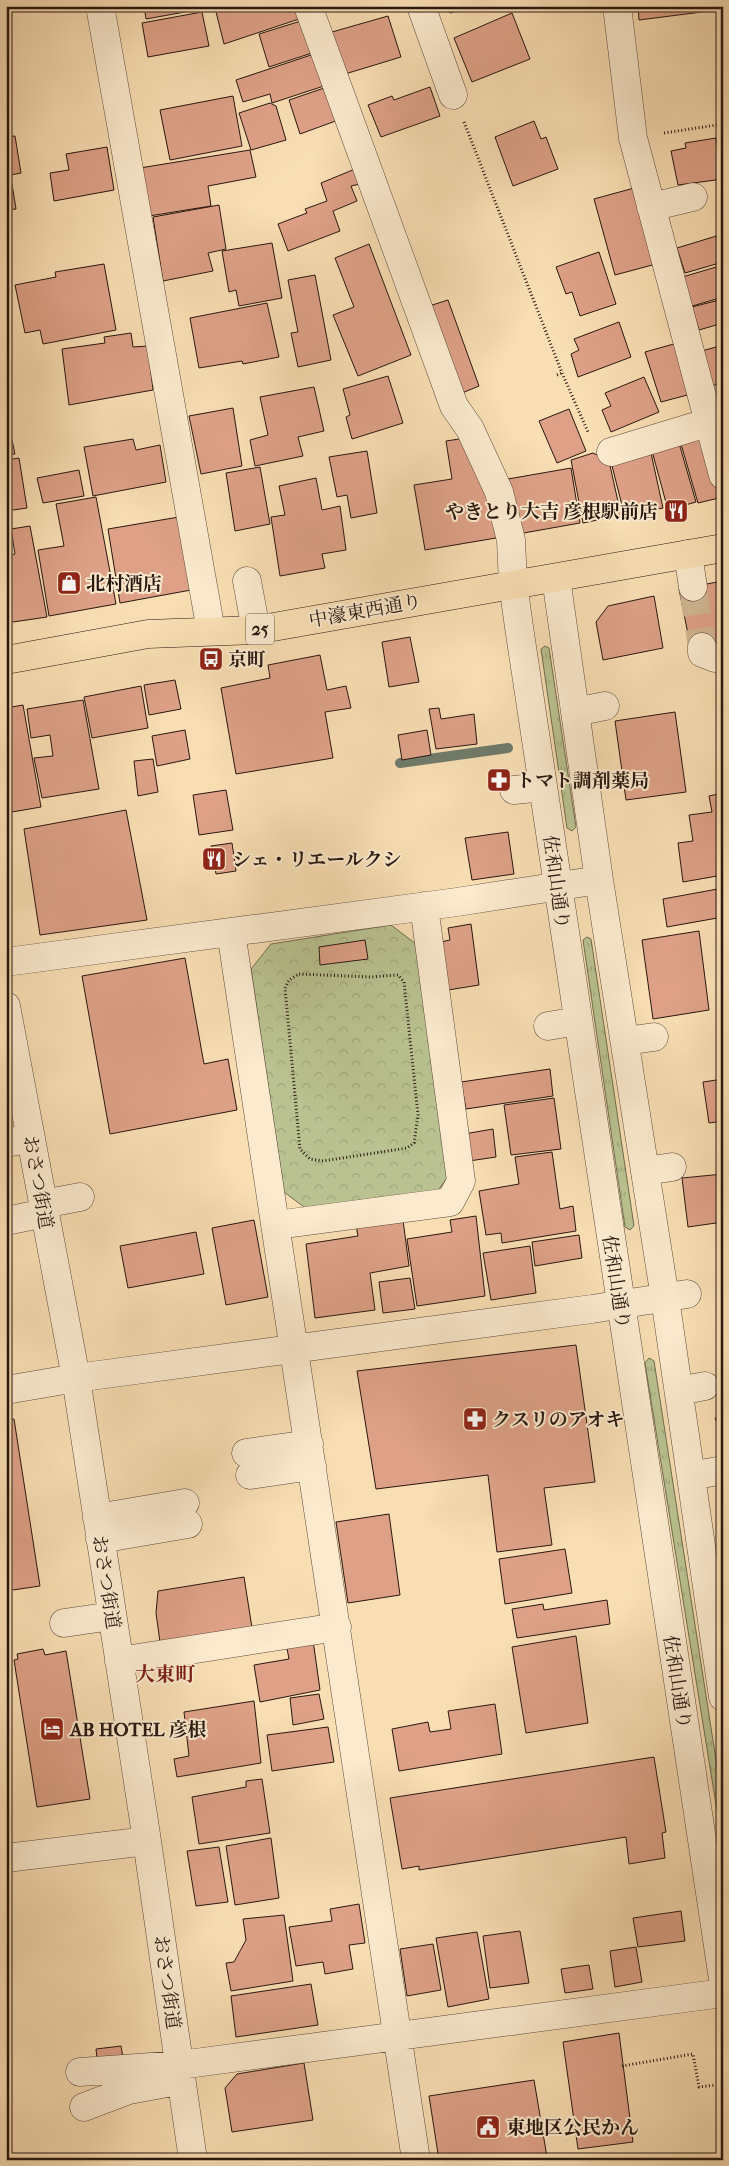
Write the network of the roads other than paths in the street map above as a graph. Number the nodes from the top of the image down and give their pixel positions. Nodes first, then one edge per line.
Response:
1 (308, 6) edge
2 (420, 6) edge
3 (617, 6) edge
4 (98, 17) edge
5 (453, 95) road end
6 (694, 197) dead end
7 (650, 207) junction
8 (710, 422) junction
9 (611, 452) road end
10 (723, 475) edge
11 (723, 548) edge
12 (688, 554) junction
13 (556, 578) junction
14 (247, 581) dead end
15 (513, 584) junction
16 (693, 587) tunnel mouth
17 (256, 630) junction
18 (211, 631) junction
19 (6, 660) edge
20 (605, 706) dead end
21 (575, 712) junction
22 (543, 787) junction
23 (514, 790) dead end
24 (599, 880) junction
25 (557, 886) junction
26 (424, 906) junction
27 (231, 932) junction
28 (6, 962) edge
29 (6, 1006) edge
30 (578, 1021) junction
31 (548, 1026) dead end
32 (654, 1037) dead end
33 (625, 1041) junction
34 (11, 1062) edge
35 (19, 1141) edge
36 (672, 1167) dead end
37 (645, 1171) junction
38 (80, 1196) dead end
39 (44, 1209) junction
40 (6, 1221) edge
41 (276, 1225) junction
42 (676, 1296) junction
43 (620, 1305) junction
44 (295, 1349) junction
45 (76, 1378) junction
46 (705, 1386) dead end
47 (6, 1390) edge
48 (679, 1391) junction
49 (310, 1455) junction
50 (248, 1464) dead end
51 (723, 1470) edge
52 (691, 1476) junction
53 (186, 1514) dead end
54 (99, 1528) junction
55 (112, 1616) junction
56 (340, 1622) junction
57 (64, 1623) dead end
58 (119, 1662) junction
59 (723, 1697) edge
60 (147, 1841) junction
61 (12, 1849) edge
62 (717, 1898) edge
63 (723, 1979) edge
64 (723, 1993) edge
65 (398, 2035) junction
66 (80, 2072) dead end
67 (181, 2073) junction
68 (84, 2107) dead end
69 (193, 2160) edge
70 (416, 2160) edge

1 - 15 street, 佐和山通り
2 - 5 street
3 - 7 street
4 - 18 street
6 - 7 street
7 - 8 street
8 - 9 street
8 - 10 street
11 - 12 main road, 中濠東西通り / 25
12 - 13 main road, 中濠東西通り / 25
12 - 16 street
13 - 15 main road, 中濠東西通り / 25
13 - 21 street
14 - 17 street
15 - 17 main road, 中濠東西通り / 25
15 - 22 street, 佐和山通り
17 - 18 main road, 中濠東西通り / 25
18 - 19 main road, 中濠東西通り / 25
20 - 21 street
21 - 24 street
22 - 23 street
22 - 25 street, 佐和山通り
24 - 25 street
24 - 33 street
25 - 26 street
25 - 30 street, 佐和山通り
26 - 27 street
26 - 41 street
27 - 28 street
27 - 41 street
29 - 34 street, おさつ街道
30 - 31 street
30 - 43 street, 佐和山通り
32 - 33 street
33 - 37 street
34 - 35 street, おさつ街道
35 - 39 street, おさつ街道
36 - 37 street
37 - 42 street
38 - 39 street
39 - 40 street
39 - 45 street, おさつ街道
41 - 44 street
42 - 43 street
42 - 48 street
43 - 44 street
43 - 62 street, 佐和山通り
44 - 45 street
44 - 49 street
45 - 47 street
45 - 54 street, おさつ街道
46 - 48 street
48 - 52 street
49 - 50 street
49 - 56 street
51 - 52 street
52 - 59 street
53 - 54 street
54 - 55 street, おさつ街道
55 - 57 street
55 - 58 street, おさつ街道
56 - 58 street
56 - 65 street
58 - 60 street, おさつ街道
60 - 61 street
60 - 67 street, おさつ街道
62 - 63 street, 佐和山通り
64 - 65 street
65 - 67 street
65 - 70 street
66 - 67 street
67 - 68 street
67 - 69 street, おさつ街道

